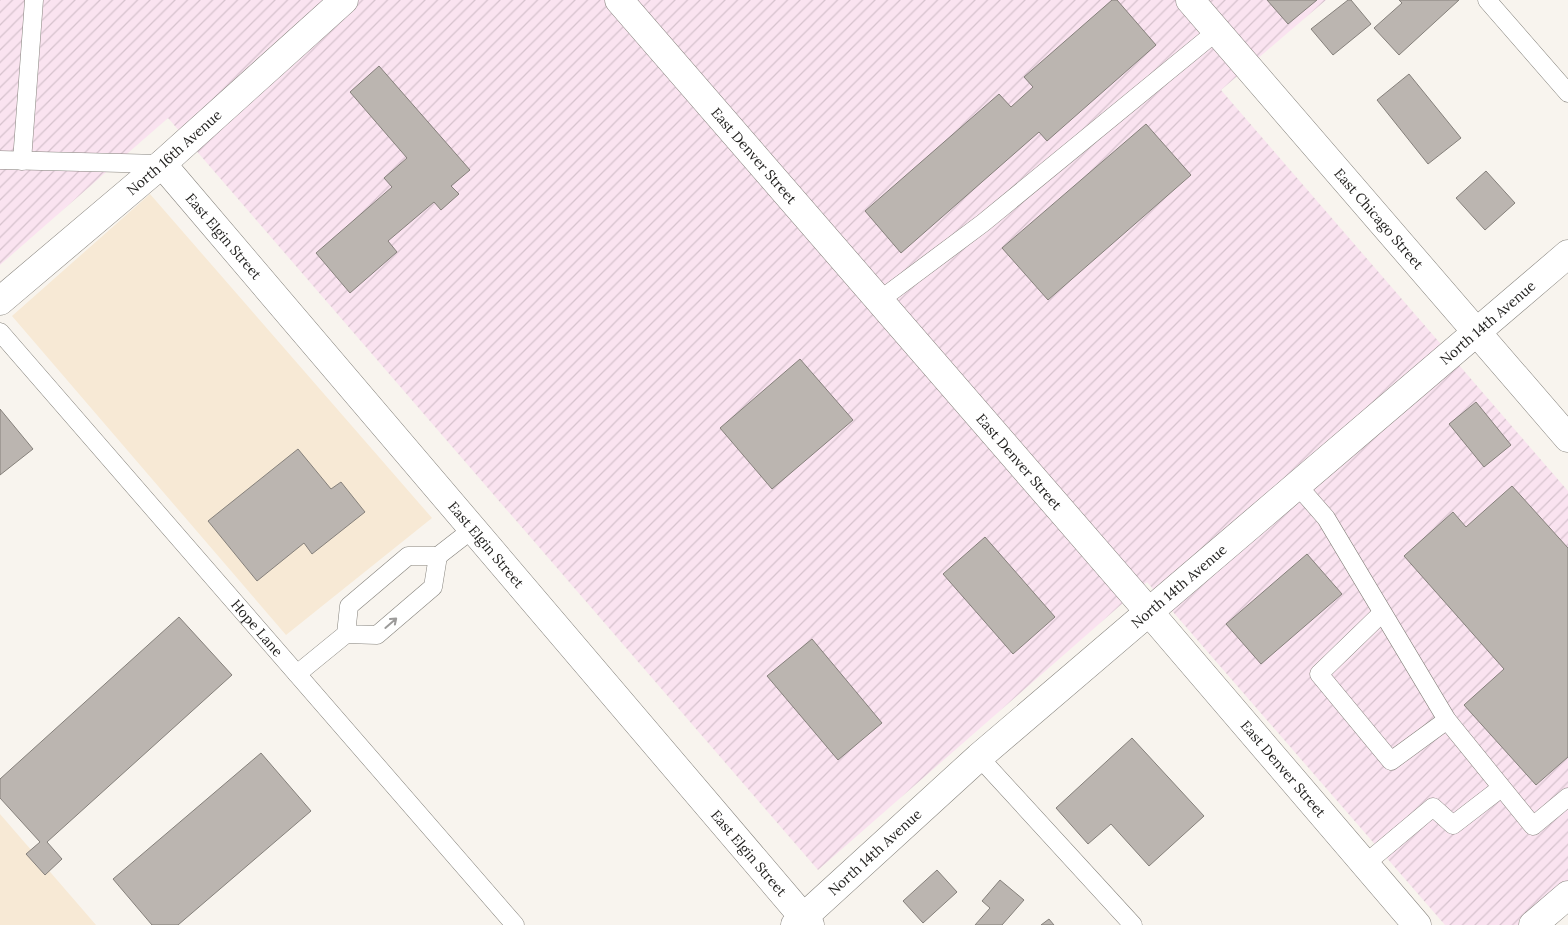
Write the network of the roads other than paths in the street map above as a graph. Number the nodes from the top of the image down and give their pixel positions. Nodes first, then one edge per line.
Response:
1 (34, 0) edge
2 (344, 0) edge
3 (619, 0) edge
4 (1190, 0) edge
5 (1487, 0) edge
6 (1217, 32) junction
7 (1568, 93) edge
8 (0, 160) edge
9 (22, 161) junction
10 (162, 164) junction
11 (1568, 254) edge
12 (880, 300) junction
13 (0, 301) edge
14 (0, 332) edge
15 (1477, 333) junction
16 (1568, 438) edge
17 (1298, 486) junction
18 (474, 528) junction
19 (438, 556) junction
20 (1150, 612) junction
21 (1382, 613) junction
22 (346, 634) junction
23 (297, 674) junction
24 (1447, 720) junction
25 (979, 758) junction
26 (1501, 788) junction
27 (1568, 798) edge
28 (1365, 864) junction
29 (1568, 895) edge
30 (803, 922) edge
31 (515, 925) edge
32 (1133, 925) edge
33 (1417, 925) edge
34 (1533, 925) edge

1 - 9 lane
2 - 10 street, North 16th Avenue
3 - 12 street, East Denver Street
4 - 6 street, East Chicago Street
5 - 7 lane
6 - 12 lane
6 - 15 street, East Chicago Street
8 - 9 lane
9 - 10 lane
10 - 13 street, North 16th Avenue
10 - 18 street, East Elgin Street
11 - 15 street, North 14th Avenue
12 - 20 street, East Denver Street
14 - 23 lane, Hope Lane
15 - 16 street, East Chicago Street
15 - 17 street, North 14th Avenue
17 - 20 street, North 14th Avenue
17 - 21 lane
18 - 19 lane
18 - 30 street, East Elgin Street
22 -> 19 lane
19 - 22 lane
20 - 25 street, North 14th Avenue
20 - 28 street, East Denver Street
21 - 24 lane
21 - 24 lane
22 - 23 lane
23 - 31 lane, Hope Lane
24 - 26 lane
25 - 30 street, North 14th Avenue
25 - 32 lane
26 - 27 lane
26 - 28 lane
28 - 33 street, East Denver Street
29 - 34 street

